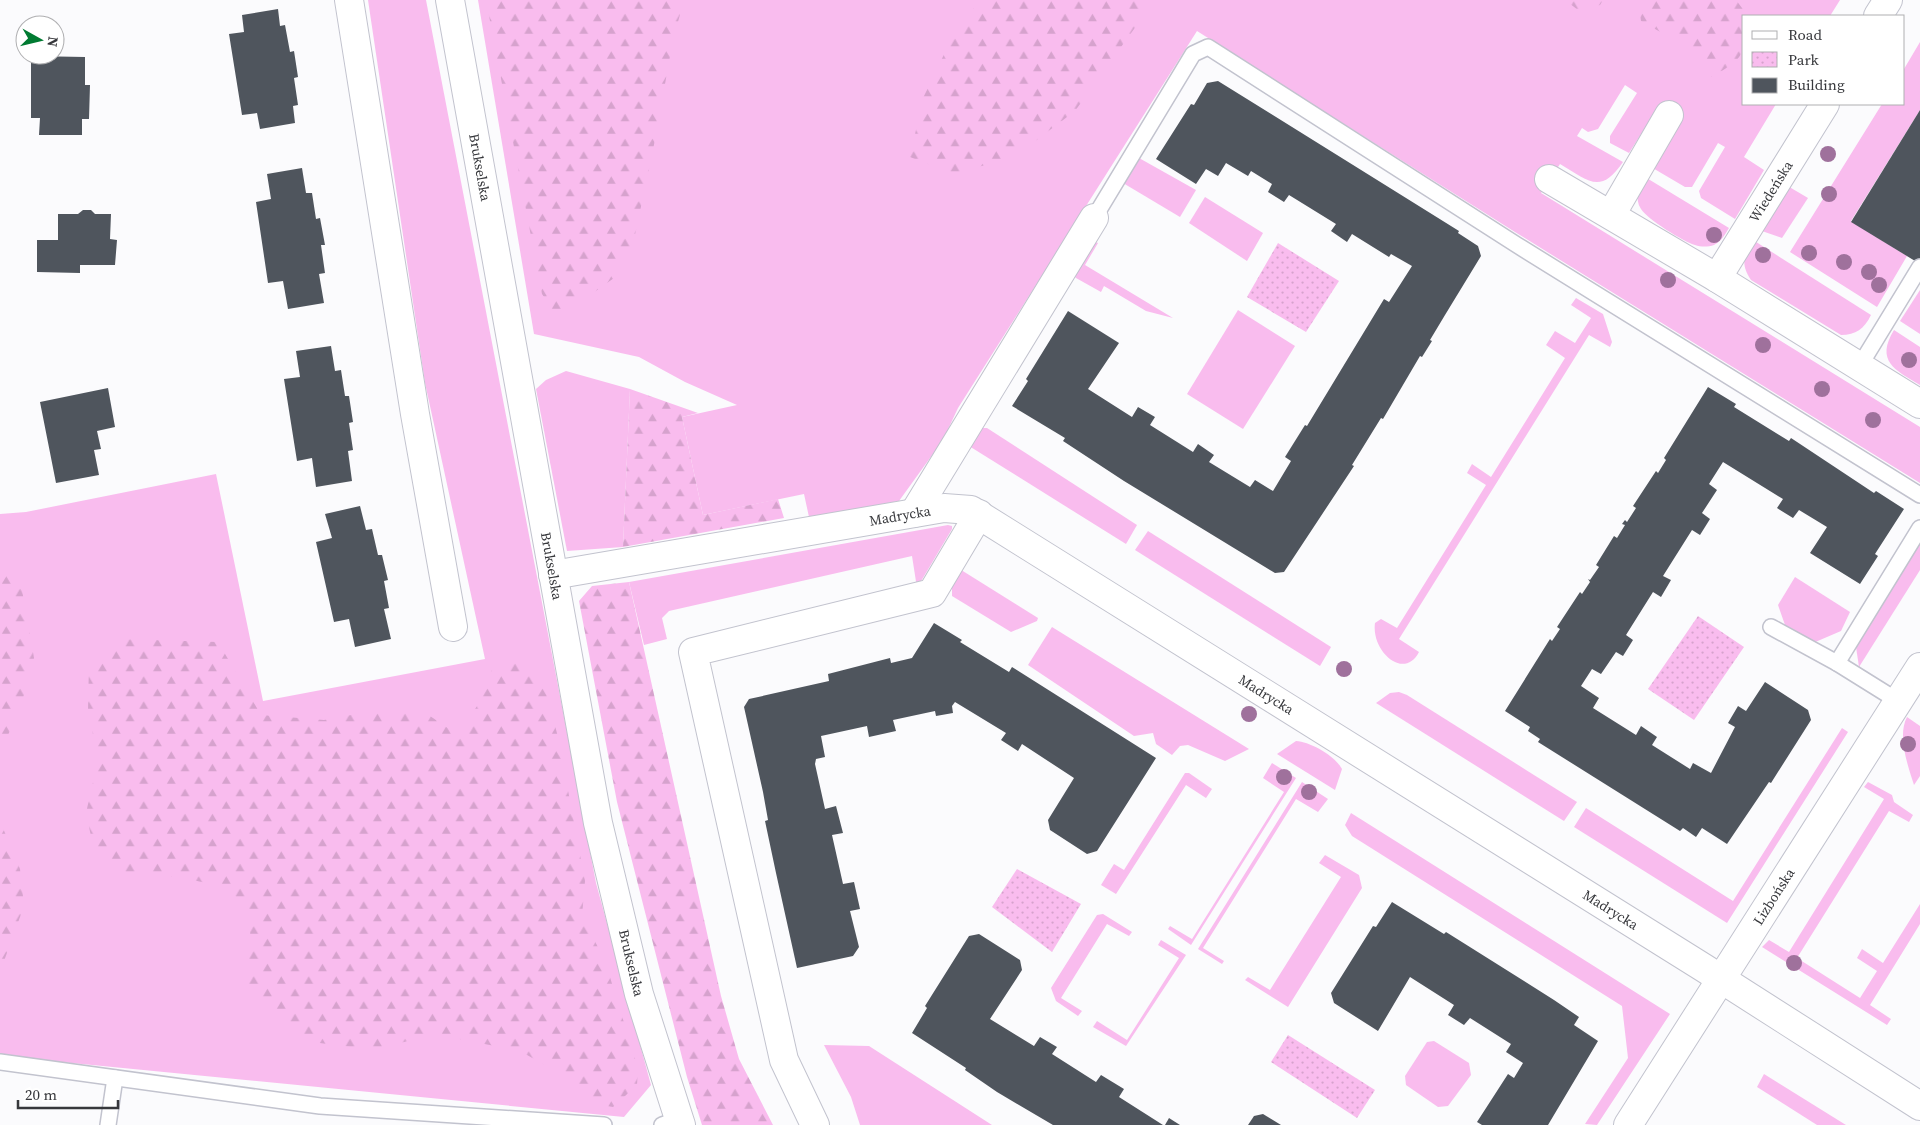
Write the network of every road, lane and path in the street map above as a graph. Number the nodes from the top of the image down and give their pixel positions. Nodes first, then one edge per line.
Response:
1 (348, 0) edge
2 (450, 0) edge
3 (1888, 0) edge
4 (1879, 15) edge
5 (1824, 105) edge
6 (1669, 116) dead end
7 (1549, 179) dead end
8 (1611, 216) junction
9 (1094, 218) joint
10 (1920, 267) edge
11 (1717, 278) junction
12 (1859, 367) junction
13 (1920, 404) edge
14 (1920, 496) edge
15 (914, 513) junction
16 (979, 514) junction
17 (1920, 528) edge
18 (553, 575) junction
19 (453, 627) dead end
20 (1771, 627) dead end
21 (1837, 663) junction
22 (1920, 667) edge
23 (1898, 701) junction
24 (1720, 978) junction
25 (0, 1062) edge
26 (115, 1078) junction
27 (1920, 1106) edge
28 (674, 1123) edge
29 (108, 1125) edge
30 (604, 1125) edge
31 (815, 1125) edge
32 (1628, 1125) edge

1 - 19 street
2 - 18 street, Brukselska
3 - 4 street
5 - 11 street, Wiedeńska
6 - 8 street
7 - 8 street
8 - 11 street
9 - 14 lane
9 - 15 street
10 - 12 lane
11 - 12 street
12 - 13 street
15 - 16 street, Madrycka
15 - 18 street, Madrycka
16 - 24 street, Madrycka
16 - 31 street
17 - 21 lane
18 - 28 street, Brukselska
20 - 21 lane
21 - 23 lane
22 - 23 street, Lizbońska
23 - 24 street, Lizbońska
24 - 27 street, Madrycka
24 - 32 street, Lizbońska
25 - 26 lane
26 - 29 lane
26 - 30 lane

